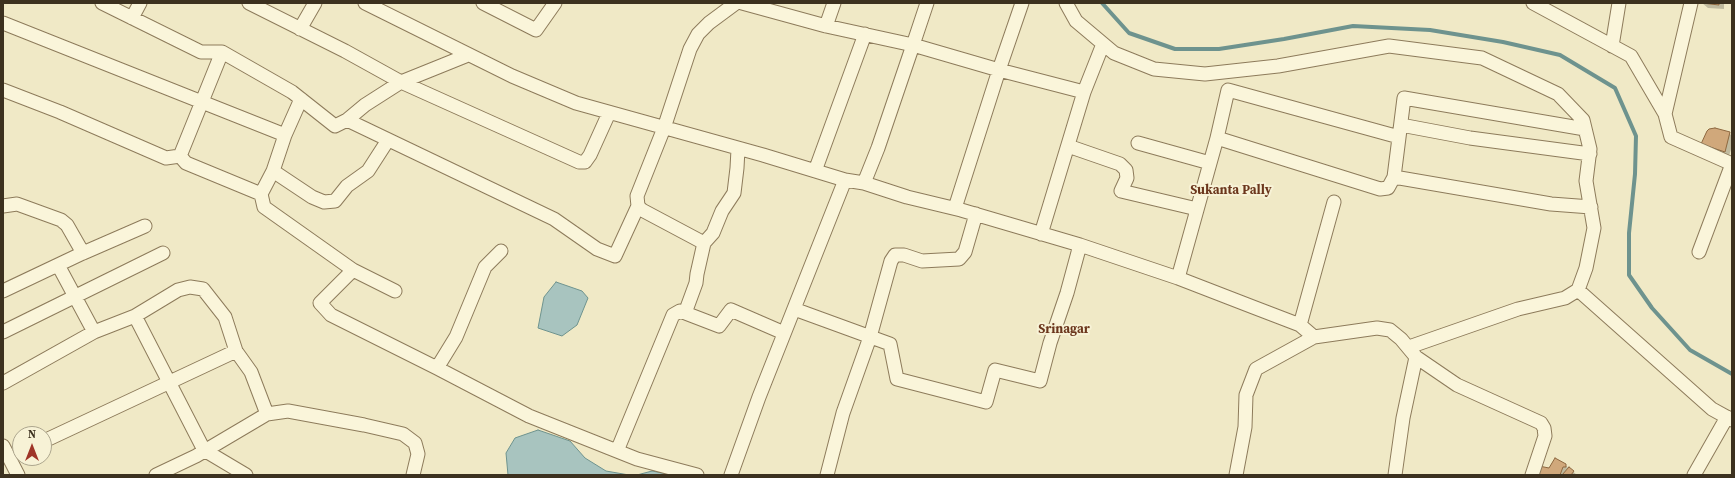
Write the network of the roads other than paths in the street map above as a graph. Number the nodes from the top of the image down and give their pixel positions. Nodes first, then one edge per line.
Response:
1 (102, 3) edge
2 (140, 3) edge
3 (249, 3) edge
4 (315, 3) edge
5 (365, 3) edge
6 (483, 3) edge
7 (555, 3) edge
8 (736, 3) edge
9 (742, 3) edge
10 (834, 3) edge
11 (928, 3) edge
12 (1022, 3) edge
13 (1066, 3) edge
14 (1533, 3) edge
15 (1619, 3) edge
16 (1691, 3) edge
17 (132, 18) junction
18 (3, 23) edge
19 (826, 26) junction
20 (300, 28) junction
21 (865, 34) junction
22 (1103, 44) junction
23 (913, 45) junction
24 (1612, 46) junction
25 (222, 52) junction
26 (468, 55) junction
27 (999, 70) junction
28 (401, 82) junction
29 (3, 90) edge
30 (1084, 92) junction
31 (301, 99) junction
32 (203, 101) junction
33 (609, 113) junction
34 (1665, 114) junction
35 (347, 120) junction
36 (664, 128) junction
37 (1585, 129) junction
38 (1400, 131) junction
39 (285, 135) junction
40 (1218, 138) junction
41 (388, 140) junction
42 (1138, 143) dead end
43 (1068, 146) junction
44 (738, 149) junction
45 (1590, 154) junction
46 (180, 156) junction
47 (1210, 163) junction
48 (1732, 164) edge
49 (273, 171) junction
50 (815, 171) junction
51 (1394, 178) junction
52 (845, 180) junction
53 (864, 183) junction
54 (261, 194) junction
55 (1334, 202) dead end
56 (3, 206) edge
57 (638, 206) junction
58 (1591, 207) junction
59 (955, 208) junction
60 (1197, 209) junction
61 (976, 214) junction
62 (145, 226) dead end
63 (1041, 234) junction
64 (704, 243) junction
65 (1080, 246) junction
66 (501, 251) dead end
67 (1699, 252) dead end
68 (83, 253) junction
69 (163, 253) dead end
70 (58, 265) junction
71 (353, 270) junction
72 (1178, 278) junction
73 (1578, 290) junction
74 (3, 291) edge
75 (395, 291) dead end
76 (75, 298) junction
77 (794, 309) junction
78 (686, 313) junction
79 (135, 316) junction
80 (1300, 325) junction
81 (3, 332) edge
82 (94, 332) junction
83 (784, 333) junction
84 (870, 337) junction
85 (1314, 337) junction
86 (1408, 347) junction
87 (236, 351) junction
88 (437, 368) junction
89 (3, 383) edge
90 (169, 383) junction
91 (267, 414) junction
92 (1729, 418) edge
93 (52, 437) edge
94 (204, 450) junction
95 (617, 451) junction
96 (11, 452) edge
97 (18, 475) edge
98 (156, 475) edge
99 (246, 475) edge
100 (414, 475) edge
101 (697, 475) edge
102 (732, 475) edge
103 (828, 475) edge
104 (1236, 475) edge
105 (1394, 475) edge
106 (1532, 475) edge
107 (1694, 475) edge

1 - 17 street
2 - 17 street
3 - 20 street
4 - 20 street
5 - 26 street
6 - 7 street
8 - 36 street
9 - 19 street
10 - 19 street
11 - 23 street
12 - 27 street
13 - 22 street
14 - 24 street
15 - 24 street
16 - 34 street
17 - 25 street
18 - 32 street
19 - 21 street
20 - 28 street
21 - 23 street
21 - 50 street
22 - 30 street
22 - 37 street
23 - 27 street
23 - 53 street
24 - 34 street
25 - 31 street
25 - 32 street
26 - 28 street
26 - 33 street
27 - 30 street
27 - 59 street
28 - 33 street
28 - 35 street
29 - 46 street
30 - 43 street
31 - 35 street
31 - 39 street
32 - 39 street
32 - 46 street
33 - 36 street
34 - 48 street
35 - 41 street
36 - 44 street
36 - 57 street
37 - 38 street
37 - 45 street
38 - 40 street
38 - 45 street
38 - 51 street
39 - 49 street
40 - 47 street
40 - 51 street
41 - 49 street
41 - 57 street
42 - 47 street
43 - 60 street
43 - 63 street
44 - 50 street
44 - 64 street
45 - 58 street
46 - 54 street
47 - 60 street
48 - 67 street
49 - 54 street
50 - 52 street
51 - 58 street
52 - 53 street
52 - 77 street
53 - 59 street
54 - 71 street
55 - 80 street
56 - 68 street
57 - 64 street
58 - 73 street
59 - 61 street
60 - 72 street
61 - 63 street
61 - 84 street
62 - 68 street
63 - 65 street
64 - 78 street
65 - 72 street
65 - 84 street
66 - 88 street
68 - 70 street
69 - 76 street
70 - 74 street
70 - 76 street
71 - 75 street
71 - 88 street
72 - 80 street
73 - 86 street
73 - 92 street
76 - 81 street
76 - 82 street
77 - 83 street
77 - 84 street
78 - 83 street
78 - 95 street
79 - 82 street
79 - 87 street
79 - 90 street
80 - 85 street
82 - 89 street
83 - 102 street
84 - 103 street
85 - 86 street
85 - 104 street
86 - 105 street
86 - 106 street
87 - 90 street
87 - 91 street
88 - 95 street
90 - 93 street
90 - 94 street
91 - 94 street
91 - 100 street
92 - 107 street
94 - 98 street
94 - 99 street
95 - 101 street
96 - 97 street

